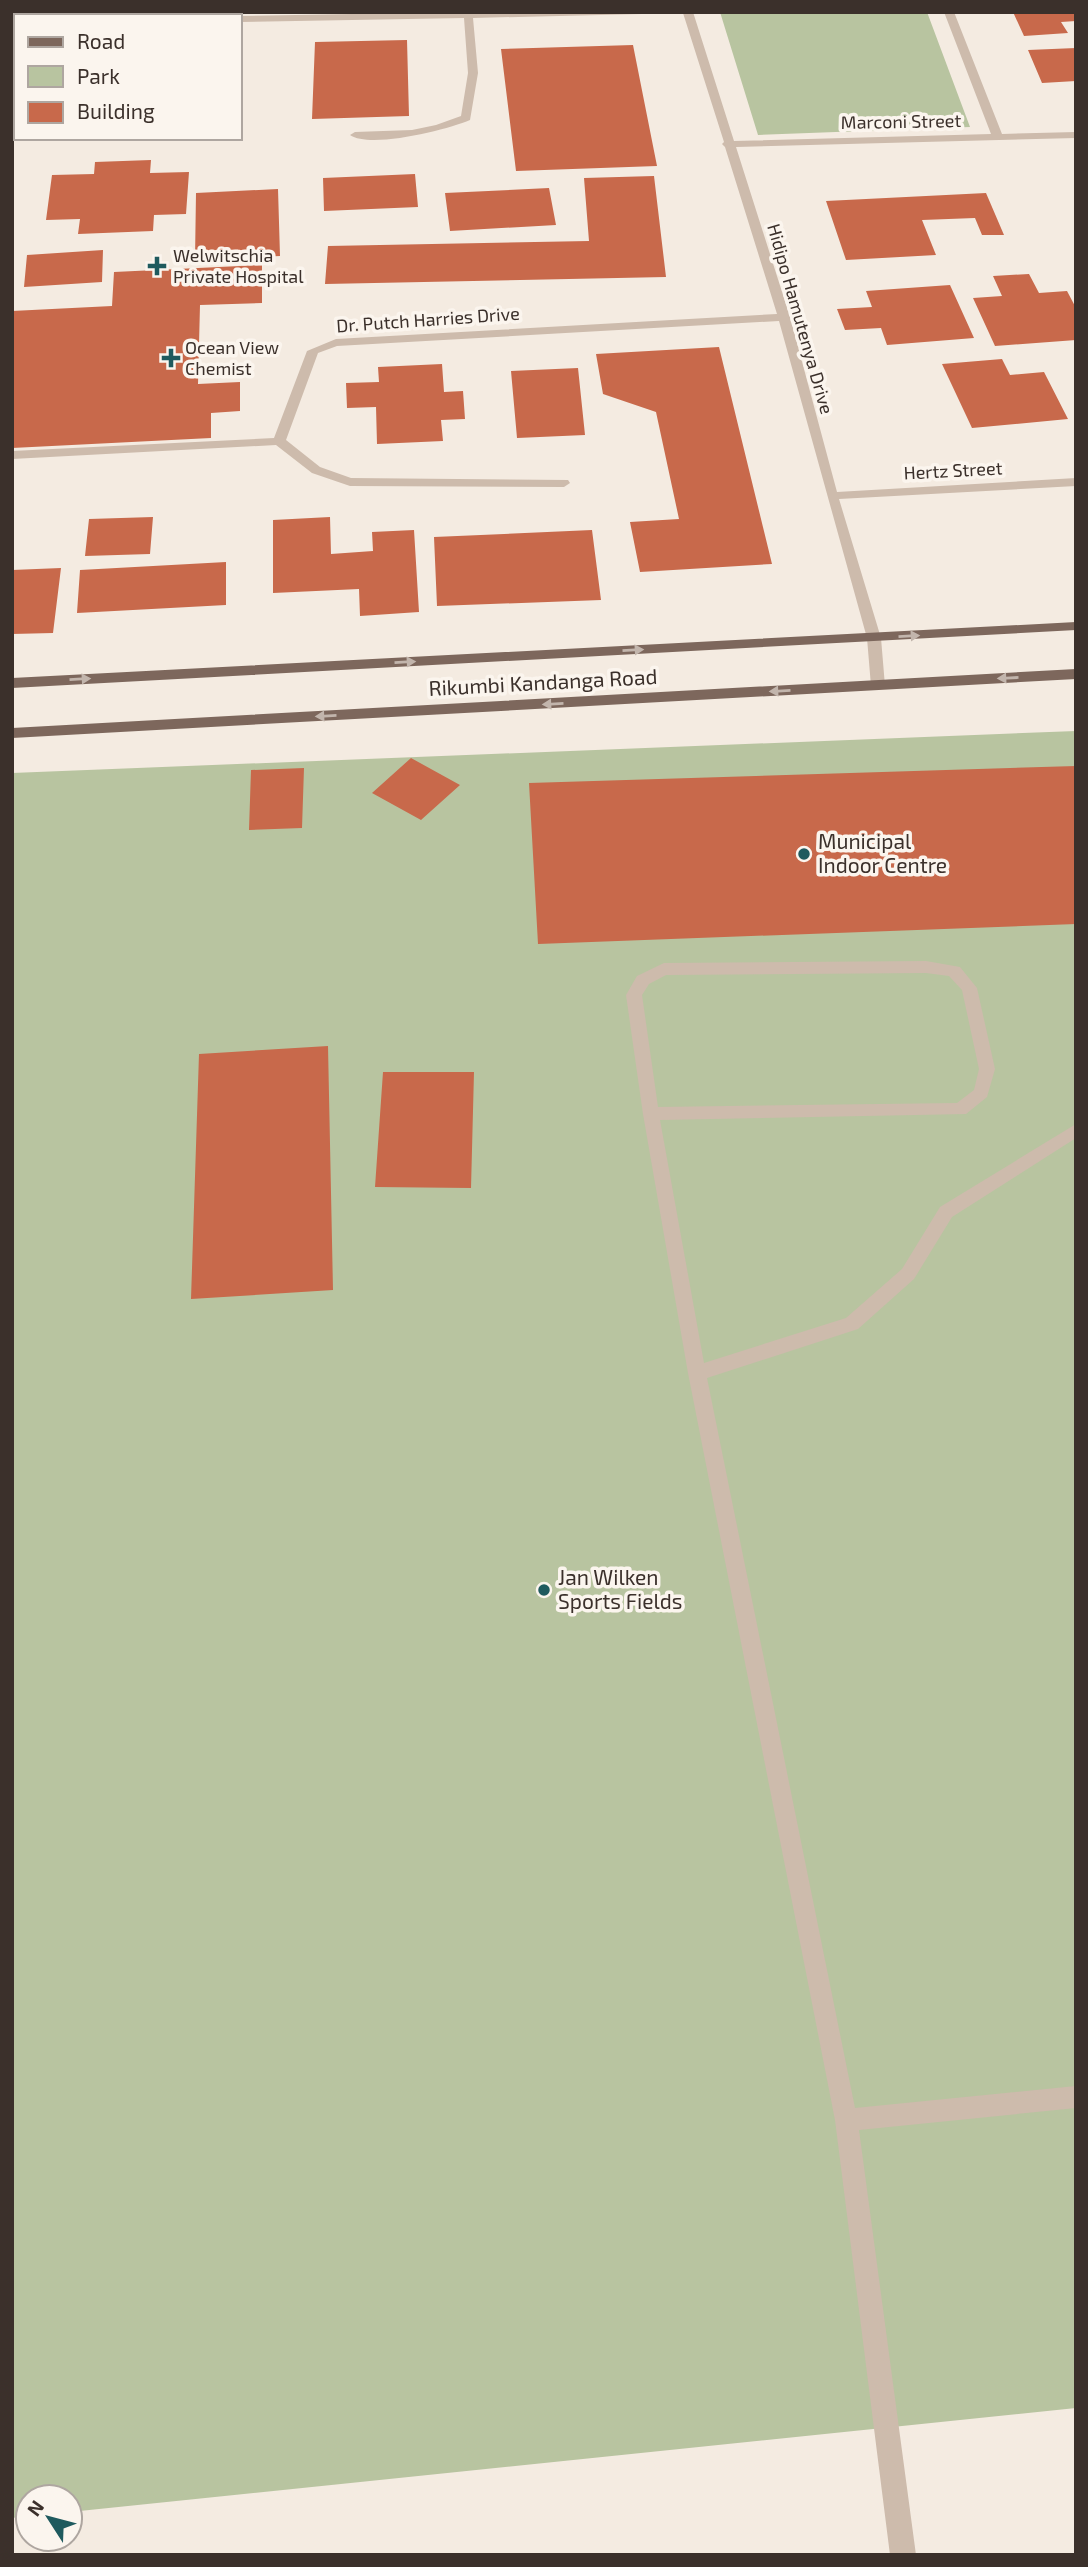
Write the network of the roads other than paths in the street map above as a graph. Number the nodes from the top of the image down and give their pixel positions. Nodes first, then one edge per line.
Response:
1 (679, 12) edge
2 (688, 12) edge
3 (949, 12) edge
4 (469, 14) edge
5 (242, 19) edge
6 (355, 135) dead end
7 (1076, 135) edge
8 (998, 138) junction
9 (727, 144) junction
10 (783, 317) junction
11 (279, 441) junction
12 (12, 455) edge
13 (1076, 482) edge
14 (564, 483) dead end
15 (832, 495) junction
16 (1076, 626) edge
17 (874, 638) junction
18 (1076, 674) edge
19 (12, 683) edge
20 (878, 686) junction
21 (12, 733) edge
22 (651, 1114) junction
23 (1076, 1130) edge
24 (697, 1373) junction
25 (1076, 2097) edge
26 (846, 2120) junction
27 (903, 2555) edge

1 - 4 street
2 - 9 street, Hidipo Hamutenya Drive
3 - 8 street
4 - 5 street
4 - 6 street
7 - 8 street, Marconi Street
8 - 9 street, Marconi Street
9 - 10 street, Hidipo Hamutenya Drive
10 - 11 street, Dr. Putch Harries Drive
10 - 15 street, Hidipo Hamutenya Drive
11 - 12 street
11 - 14 street
13 - 15 street, Hertz Street
15 - 17 street, Hidipo Hamutenya Drive
17 -> 16 main road, Rikumbi Kandanga Road
19 -> 17 main road, Rikumbi Kandanga Road
17 - 20 street, Hidipo Hamutenya Drive
18 -> 20 main road, Rikumbi Kandanga Road
20 -> 21 main road, Rikumbi Kandanga Road
22 - 22 street
22 - 24 street
23 - 24 street
24 - 26 street
25 - 26 street
26 - 27 street

